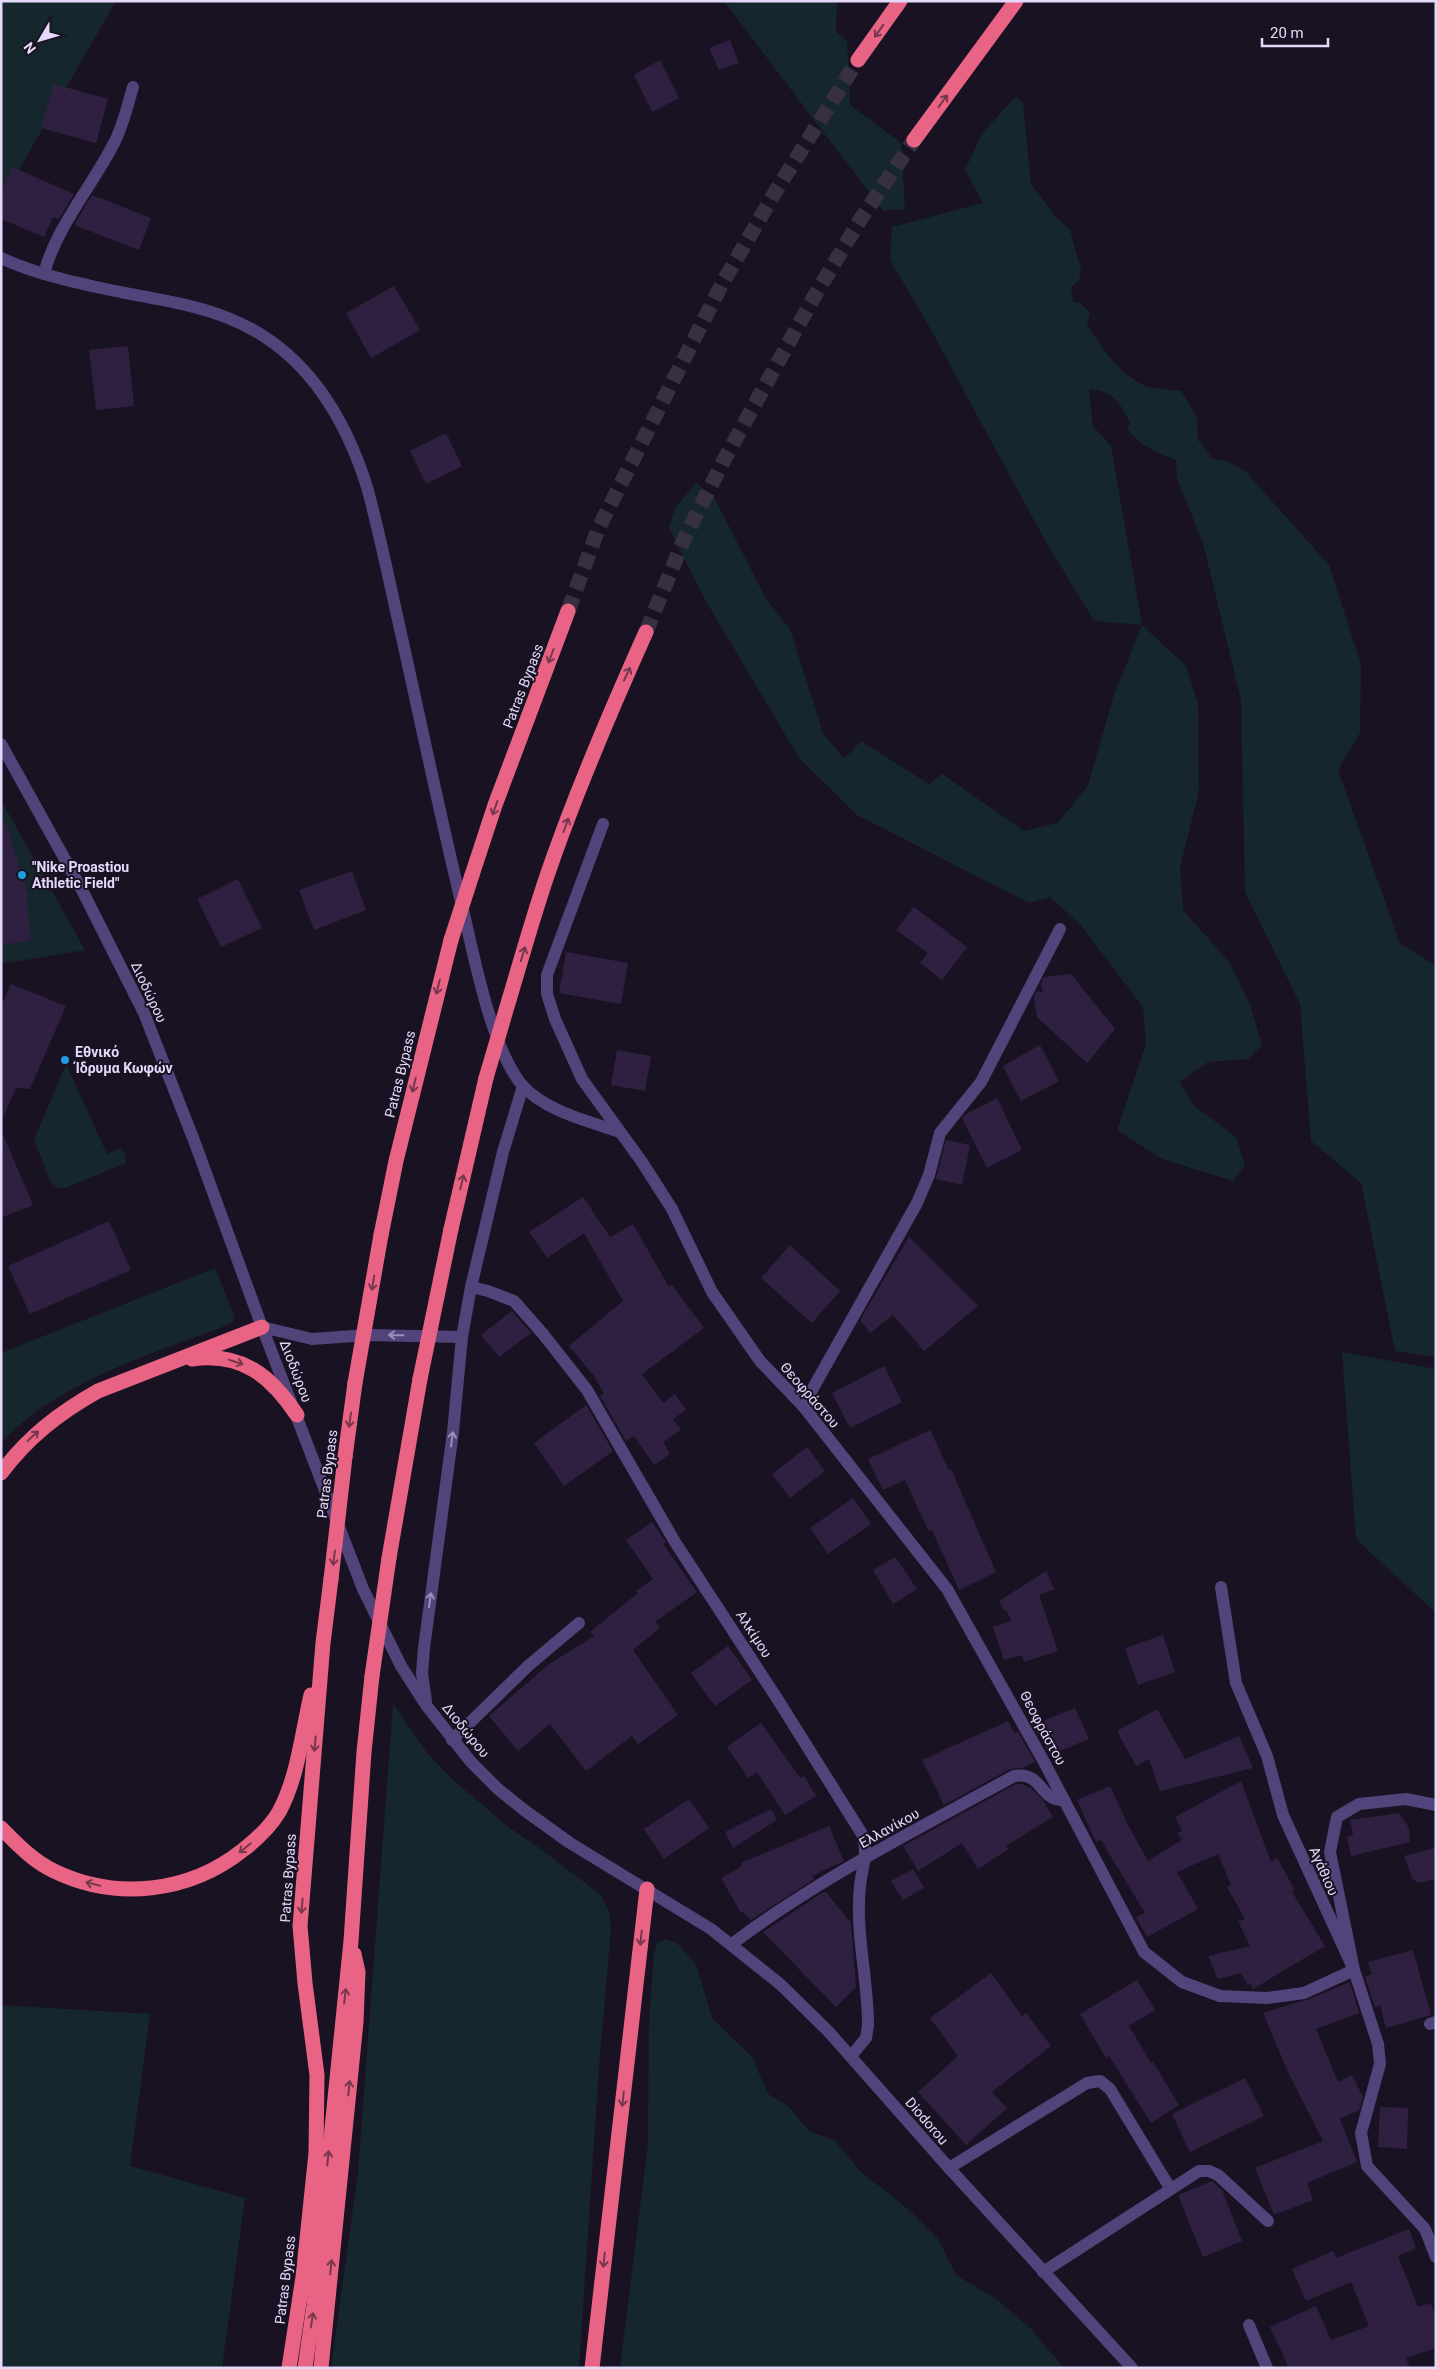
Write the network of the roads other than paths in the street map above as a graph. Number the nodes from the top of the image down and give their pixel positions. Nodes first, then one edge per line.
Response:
1 (900, 1) edge
2 (1016, 1) edge
3 (858, 60) tunnel mouth
4 (133, 87) dead end
5 (914, 140) tunnel mouth
6 (1, 258) edge
7 (44, 274) junction
8 (568, 610) tunnel mouth
9 (646, 632) tunnel mouth
10 (1, 744) edge
11 (602, 824) dead end
12 (1060, 929) dead end
13 (523, 1086) junction
14 (620, 1132) junction
15 (471, 1287) junction
16 (262, 1327) junction
17 (462, 1337) junction
18 (171, 1362) junction
19 (803, 1406) junction
20 (297, 1415) junction
21 (1, 1473) edge
22 (1221, 1587) dead end
23 (579, 1623) dead end
24 (323, 1643) junction
25 (426, 1706) junction
26 (452, 1740) junction
27 (1064, 1800) junction
28 (1436, 1805) edge
29 (1, 1828) edge
30 (865, 1858) junction
31 (647, 1889) junction
32 (351, 1941) junction
33 (732, 1944) junction
34 (1354, 1970) junction
35 (851, 2056) junction
36 (949, 2168) junction
37 (1170, 2188) junction
38 (1268, 2222) dead end
39 (1436, 2257) edge
40 (1043, 2272) junction
41 (1249, 2325) dead end
42 (289, 2368) edge
43 (304, 2368) edge
44 (321, 2368) edge
45 (592, 2368) edge
46 (1132, 2368) edge
47 (1267, 2368) edge

1 -> 3 highway
5 -> 2 highway
4 - 7 street
6 - 7 street
7 - 13 street
8 -> 24 highway, Patras Bypass, bridge
32 -> 9 highway, bridge
10 - 16 street, Διοδώρου
11 - 14 street, Θεοφράστου
12 - 19 street
13 - 14 street
13 - 15 street
14 - 19 street, Θεοφράστου
15 - 17 street
15 - 30 street, Αλκίμου
17 -> 16 street
16 - 18 highway
16 - 20 street, Διοδώρου
25 -> 17 street
18 -> 20 highway
21 -> 18 highway
19 - 27 street, Θεοφράστου
20 - 25 street, Διοδώρου
22 - 34 street, Αγάθιου
23 - 26 street
24 -> 29 highway
24 -> 42 highway, Patras Bypass
25 - 26 street, Διοδώρου
26 - 31 street, Διοδώρου
27 - 30 street, Ελλανίκου
27 - 34 street, Θεοφράστου
28 - 34 street
30 - 33 street, Ελλανίκου
30 - 35 street, Αλκίμου
31 - 33 street, Διοδώρου
31 -> 45 highway
43 -> 32 highway
44 -> 32 highway
33 - 35 street, Diodorou
34 - 39 street, Αγάθιου
35 - 36 street, Diodorou
36 - 37 street
36 - 40 street, Diodorou
37 - 38 street
37 - 40 street
40 - 46 street, Diodorou
41 - 47 street

